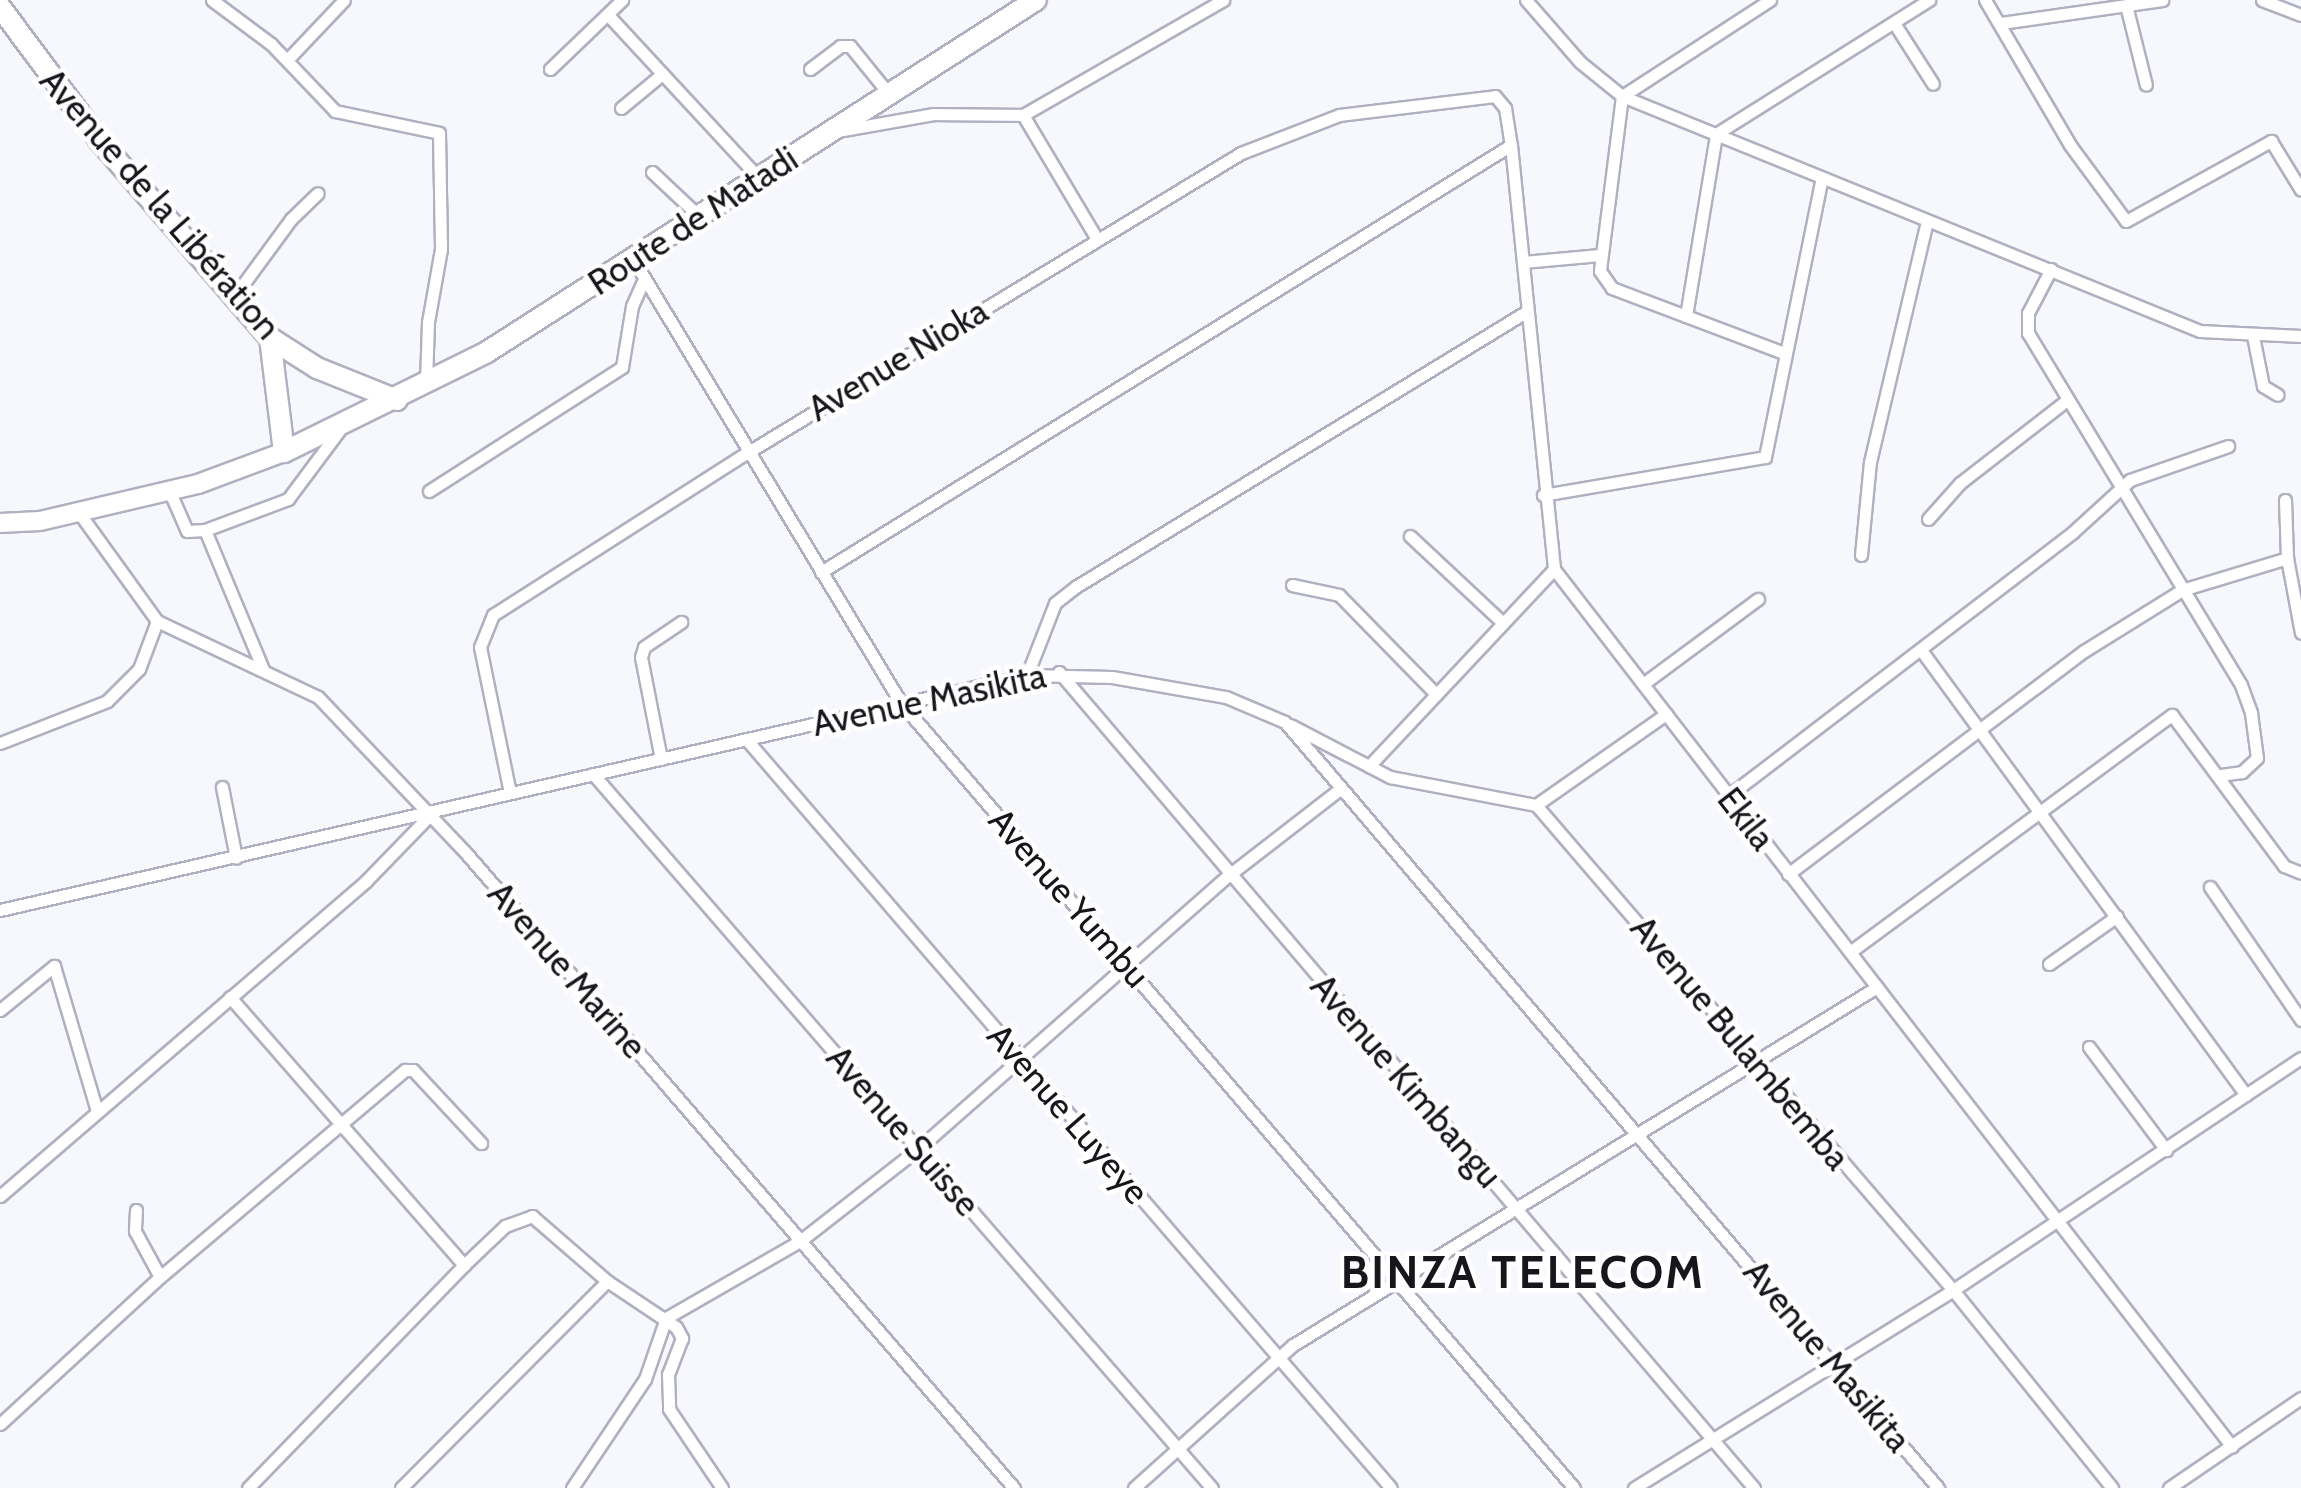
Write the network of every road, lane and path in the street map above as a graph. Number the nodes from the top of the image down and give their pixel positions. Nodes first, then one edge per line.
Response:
1 (212, 0) edge
2 (344, 0) edge
3 (622, 0) edge
4 (1036, 0) edge
5 (1222, 0) edge
6 (1526, 0) edge
7 (1770, 0) edge
8 (1929, 0) edge
9 (1985, 0) edge
10 (2162, 0) edge
11 (2262, 0) edge
12 (2126, 5) junction
13 (0, 7) edge
14 (608, 15) junction
15 (2301, 15) edge
16 (1894, 23) junction
17 (2001, 23) junction
18 (288, 59) junction
19 (550, 69) dead end
20 (810, 69) dead end
21 (662, 74) junction
22 (1933, 84) dead end
23 (2146, 85) dead end
24 (889, 94) junction
25 (1622, 96) junction
26 (620, 108) dead end
27 (1023, 115) junction
28 (833, 130) junction
29 (1716, 134) junction
30 (1510, 144) junction
31 (652, 172) dead end
32 (759, 178) junction
33 (1822, 178) junction
34 (2301, 190) edge
35 (318, 194) dead end
36 (700, 217) junction
37 (1926, 221) junction
38 (1096, 239) junction
39 (1600, 255) junction
40 (633, 259) junction
41 (1522, 262) junction
42 (2051, 270) junction
43 (644, 278) junction
44 (233, 298) junction
45 (1524, 313) junction
46 (1686, 316) junction
47 (2253, 336) junction
48 (2301, 336) edge
49 (270, 338) junction
50 (1784, 353) junction
51 (425, 386) junction
52 (2278, 394) dead end
53 (397, 400) junction
54 (2068, 400) junction
55 (341, 428) junction
56 (2228, 446) dead end
57 (284, 452) junction
58 (746, 454) junction
59 (169, 490) junction
60 (2122, 490) junction
61 (429, 491) dead end
62 (1544, 495) junction
63 (2285, 500) dead end
64 (77, 510) junction
65 (1928, 519) dead end
66 (0, 523) edge
67 (205, 530) junction
68 (1410, 536) dead end
69 (1861, 554) dead end
70 (2286, 558) junction
71 (1554, 569) junction
72 (821, 572) junction
73 (1292, 585) dead end
74 (2182, 590) junction
75 (1758, 600) dead end
76 (157, 621) junction
77 (681, 622) dead end
78 (1503, 623) junction
79 (2301, 634) edge
80 (1922, 650) junction
81 (262, 669) junction
82 (1058, 672) junction
83 (1027, 675) junction
84 (1644, 684) junction
85 (1436, 694) junction
86 (901, 703) junction
87 (1666, 714) junction
88 (1285, 722) junction
89 (1982, 730) junction
90 (746, 739) junction
91 (0, 742) edge
92 (662, 759) junction
93 (1369, 766) junction
94 (593, 774) junction
95 (2221, 774) junction
96 (222, 787) dead end
97 (1340, 789) junction
98 (510, 793) junction
99 (1728, 796) junction
100 (1536, 805) junction
101 (2042, 814) junction
102 (430, 816) junction
103 (236, 858) junction
104 (2301, 873) edge
105 (1229, 874) junction
106 (1788, 874) junction
107 (2210, 886) dead end
108 (0, 910) edge
109 (2117, 916) junction
110 (1850, 952) junction
111 (1127, 964) junction
112 (2049, 964) dead end
113 (1878, 987) junction
114 (230, 997) junction
115 (0, 1010) edge
116 (2301, 1020) edge
117 (2089, 1047) dead end
118 (1019, 1057) junction
119 (2301, 1058) edge
120 (1757, 1060) junction
121 (2246, 1095) junction
122 (97, 1111) junction
123 (341, 1126) junction
124 (1637, 1134) junction
125 (481, 1143) dead end
126 (919, 1148) junction
127 (2166, 1150) junction
128 (0, 1196) edge
129 (1514, 1207) junction
130 (136, 1210) dead end
131 (2060, 1222) junction
132 (800, 1242) junction
133 (464, 1266) junction
134 (160, 1277) junction
135 (1395, 1278) junction
136 (608, 1281) junction
137 (1953, 1290) junction
138 (666, 1318) junction
139 (1282, 1358) junction
140 (1832, 1362) junction
141 (2301, 1398) edge
142 (0, 1424) edge
143 (1712, 1439) junction
144 (2232, 1447) junction
145 (1179, 1449) junction
146 (248, 1488) edge
147 (401, 1488) edge
148 (572, 1488) edge
149 (722, 1488) edge
150 (1014, 1488) edge
151 (1134, 1488) edge
152 (1212, 1488) edge
153 (1391, 1488) edge
154 (1574, 1488) edge
155 (1634, 1488) edge
156 (1754, 1488) edge
157 (1938, 1488) edge
158 (2112, 1488) edge
159 (2169, 1488) edge

1 - 18 street
2 - 18 street
3 - 14 street
4 - 24 highway, Route de Matadi
5 - 27 street
6 - 25 street
7 - 25 street
8 - 16 street
9 - 17 street
10 - 12 street
11 - 15 street
12 - 17 street
12 - 23 street
13 - 44 highway, Avenue de la Libération
14 - 19 street
14 - 21 street
16 - 22 street
16 - 29 street
17 - 34 street
18 - 51 street
20 - 24 street
21 - 26 street
21 - 32 street
24 - 28 highway, Route de Matadi
25 - 29 street
25 - 39 street
27 - 28 street
27 - 38 street
28 - 32 highway, Route de Matadi
29 - 33 street
29 - 46 street
30 - 38 street, Avenue Nioka
30 - 41 street
30 - 72 street
31 - 36 street
32 - 36 highway, Route de Matadi
33 - 37 street
33 - 50 street
35 - 44 street
36 - 40 highway, Route de Matadi
37 - 42 street
37 - 69 street
38 - 58 street, Avenue Nioka
39 - 41 street
39 - 46 street
40 - 43 street, Avenue Yumbu
40 - 51 highway, Route de Matadi
41 - 45 street
42 - 47 street
42 - 54 street
43 - 58 street, Avenue Yumbu
43 - 61 street
44 - 49 highway, Avenue de la Libération
45 - 62 street
45 - 83 street
46 - 50 street
47 - 48 street
47 - 52 street
49 - 53 highway, Avenue de la Libération
49 - 57 highway, Avenue de la Libération
50 - 62 street
51 - 53 highway, Route de Matadi
53 - 55 highway, Route de Matadi
54 - 60 street
54 - 65 street
55 - 57 highway, Route de Matadi
55 - 67 street
56 - 60 street
57 - 59 main road
58 - 72 street, Avenue Yumbu
58 - 98 street, Avenue Nioka
59 - 64 main road
59 - 67 street
60 - 74 street
60 - 80 street
62 - 71 street
63 - 70 street
64 - 66 main road
64 - 76 street, Avenue Marine
67 - 81 street
68 - 78 street
70 - 74 street
70 - 79 street
71 - 78 street
71 - 84 street, Ekila
72 - 86 street, Avenue Yumbu
73 - 85 street
74 - 89 street
74 - 95 street
75 - 84 street
76 - 81 street, Avenue Marine
76 - 91 street
77 - 92 street
78 - 85 street
80 - 89 street
80 - 99 street
81 - 102 street, Avenue Marine
82 - 83 street, Avenue Masikita
82 - 88 street, Avenue Masikita
82 - 105 street, Avenue Kimbangu
83 - 86 street, Avenue Masikita
84 - 87 street, Ekila
85 - 93 street
86 - 90 street, Avenue Masikita
86 - 111 street, Avenue Yumbu
87 - 99 street, Ekila
87 - 100 street
88 - 93 street
88 - 97 street, Avenue Masikita
89 - 101 street
89 - 106 street
90 - 92 street, Avenue Masikita
90 - 118 street, Avenue Luyeye
92 - 94 street, Avenue Masikita
93 - 100 street
94 - 98 street, Avenue Masikita
94 - 126 street, Avenue Suisse
95 - 101 street
95 - 104 street
96 - 103 street
97 - 105 street
97 - 124 street, Avenue Masikita
98 - 102 street, Avenue Masikita
99 - 106 street, Ekila
100 - 120 street, Avenue Bulambemba
101 - 109 street
101 - 110 street
102 - 103 street, Avenue Masikita
102 - 114 street
102 - 132 street, Avenue Marine
103 - 108 street, Avenue Masikita
105 - 111 street
105 - 129 street, Avenue Kimbangu
106 - 110 street, Ekila
107 - 116 street
109 - 112 street
109 - 121 street
110 - 113 street, Ekila
111 - 118 street
111 - 135 street, Avenue Yumbu
113 - 120 street
113 - 131 street, Ekila
114 - 122 street
114 - 123 street
115 - 122 street
117 - 127 street
118 - 126 street
118 - 139 street, Avenue Luyeye
119 - 121 street
120 - 124 street
120 - 137 street, Avenue Bulambemba
121 - 127 street
122 - 128 street
123 - 125 street
123 - 133 street
123 - 134 street
124 - 129 street
124 - 140 street, Avenue Masikita
126 - 132 street
126 - 145 street, Avenue Suisse
127 - 131 street
129 - 135 street
129 - 143 street, Avenue Kimbangu
130 - 134 street
131 - 137 street
131 - 144 street, Ekila
132 - 138 street
132 - 150 street, Avenue Marine
133 - 136 street
133 - 146 street
134 - 142 street
135 - 139 street
135 - 154 street, Avenue Yumbu
136 - 138 street
136 - 147 street
137 - 140 street
137 - 158 street, Avenue Bulambemba
138 - 148 street
138 - 149 street
139 - 145 street
139 - 153 street, Avenue Luyeye
140 - 143 street
140 - 157 street, Avenue Masikita
141 - 144 street
143 - 155 street
143 - 156 street, Avenue Kimbangu
144 - 159 street
145 - 151 street
145 - 152 street, Avenue Suisse

